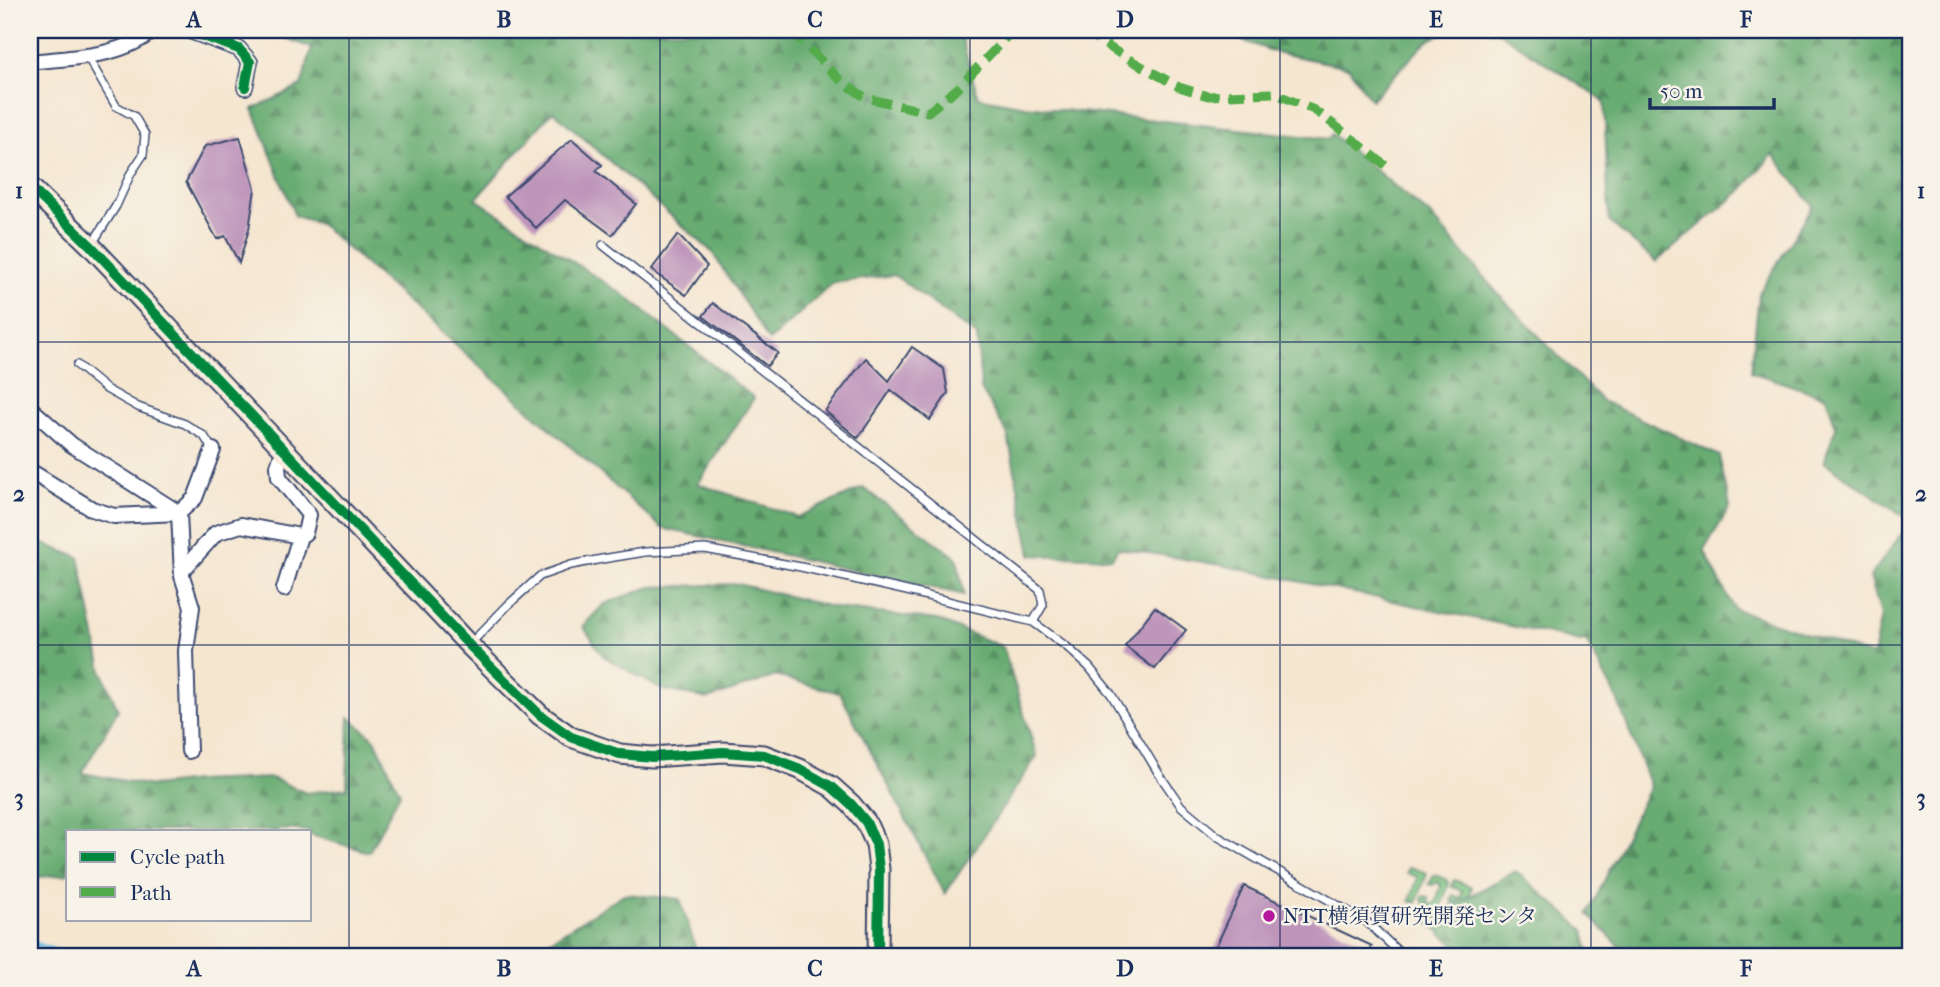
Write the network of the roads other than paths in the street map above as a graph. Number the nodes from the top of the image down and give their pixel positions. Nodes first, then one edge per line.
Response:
1 (153, 30) edge
2 (187, 30) edge
3 (86, 56) junction
4 (30, 62) edge
5 (245, 87) dead end
6 (30, 187) edge
7 (603, 245) dead end
8 (91, 246) junction
9 (77, 365) dead end
10 (30, 408) edge
11 (284, 449) junction
12 (214, 450) joint
13 (30, 471) edge
14 (178, 513) junction
15 (300, 536) junction
16 (182, 571) junction
17 (284, 589) dead end
18 (1033, 622) junction
19 (469, 645) junction
20 (189, 751) dead end
21 (878, 957) edge
22 (1404, 957) edge

1 - 3 street
2 - 5 street
3 - 4 street
3 - 8 lane
6 - 8 street
7 - 18 lane
8 - 11 street
9 - 12 lane
10 - 14 street
11 - 15 street
11 - 19 street
12 - 14 street
13 - 14 street
14 - 16 street
15 - 16 street
15 - 17 street
16 - 20 street
18 - 19 lane
18 - 22 lane
19 - 21 street

